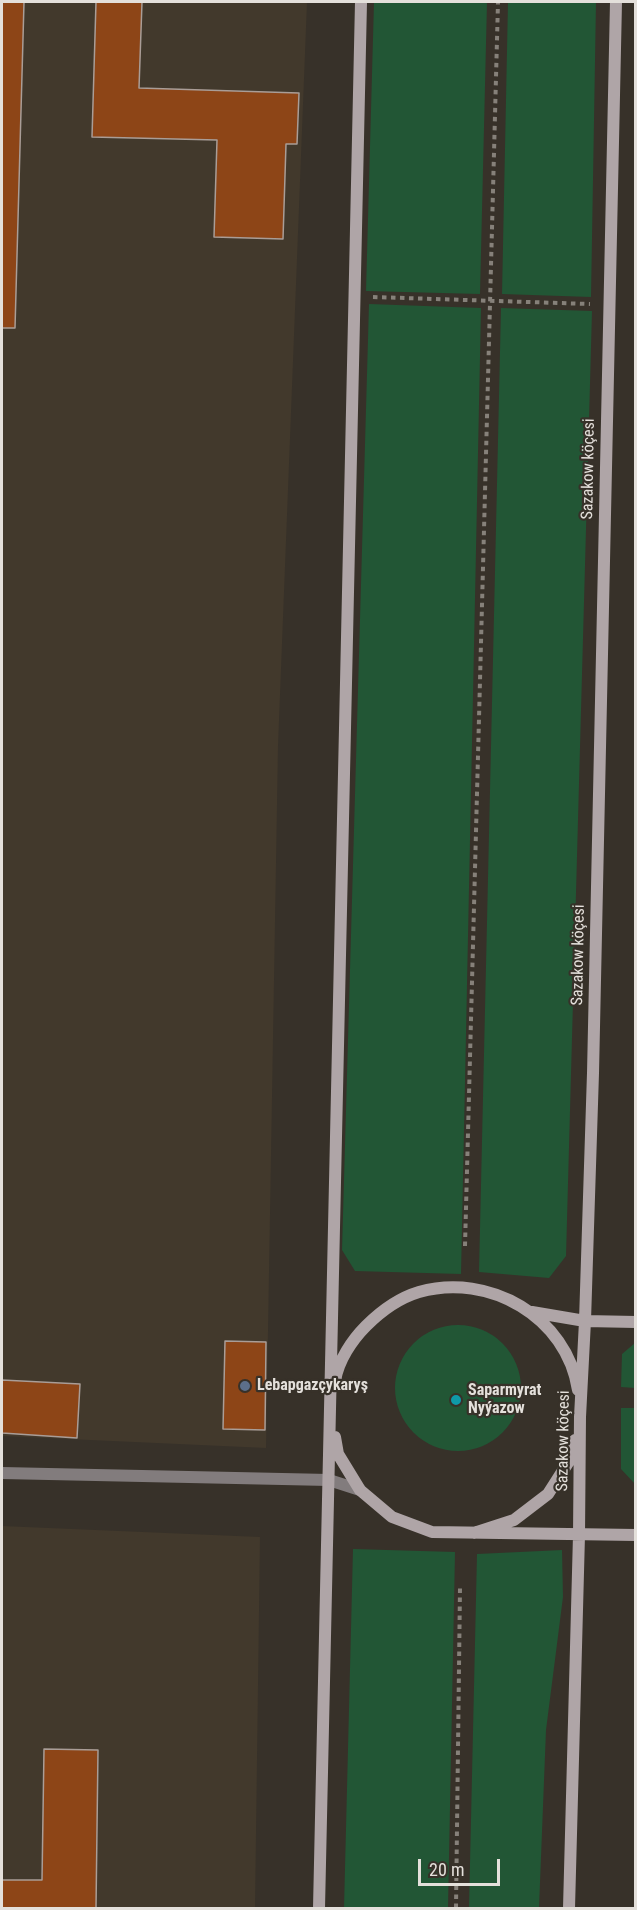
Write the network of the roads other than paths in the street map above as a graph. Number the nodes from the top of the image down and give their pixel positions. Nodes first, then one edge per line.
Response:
1 (361, 2) edge
2 (616, 2) edge
3 (532, 1312) junction
4 (585, 1321) junction
5 (636, 1322) edge
6 (331, 1412) junction
7 (580, 1417) junction
8 (2, 1473) edge
9 (328, 1480) junction
10 (360, 1490) junction
11 (474, 1533) junction
12 (579, 1535) junction
13 (636, 1535) edge
14 (319, 1908) edge
15 (569, 1908) edge

1 - 6 main road
2 - 4 main road, Sazakow köçesi
3 - 4 main road
3 - 6 main road
3 - 7 main road
4 - 5 main road
4 - 7 main road, Sazakow köçesi
6 - 9 main road
6 - 10 main road
7 - 11 main road
7 - 12 main road, Sazakow köçesi
8 - 9 street
9 - 10 street
9 - 14 main road
10 - 11 main road
11 - 12 main road
12 - 13 main road
12 - 15 main road, Sazakow köçesi

